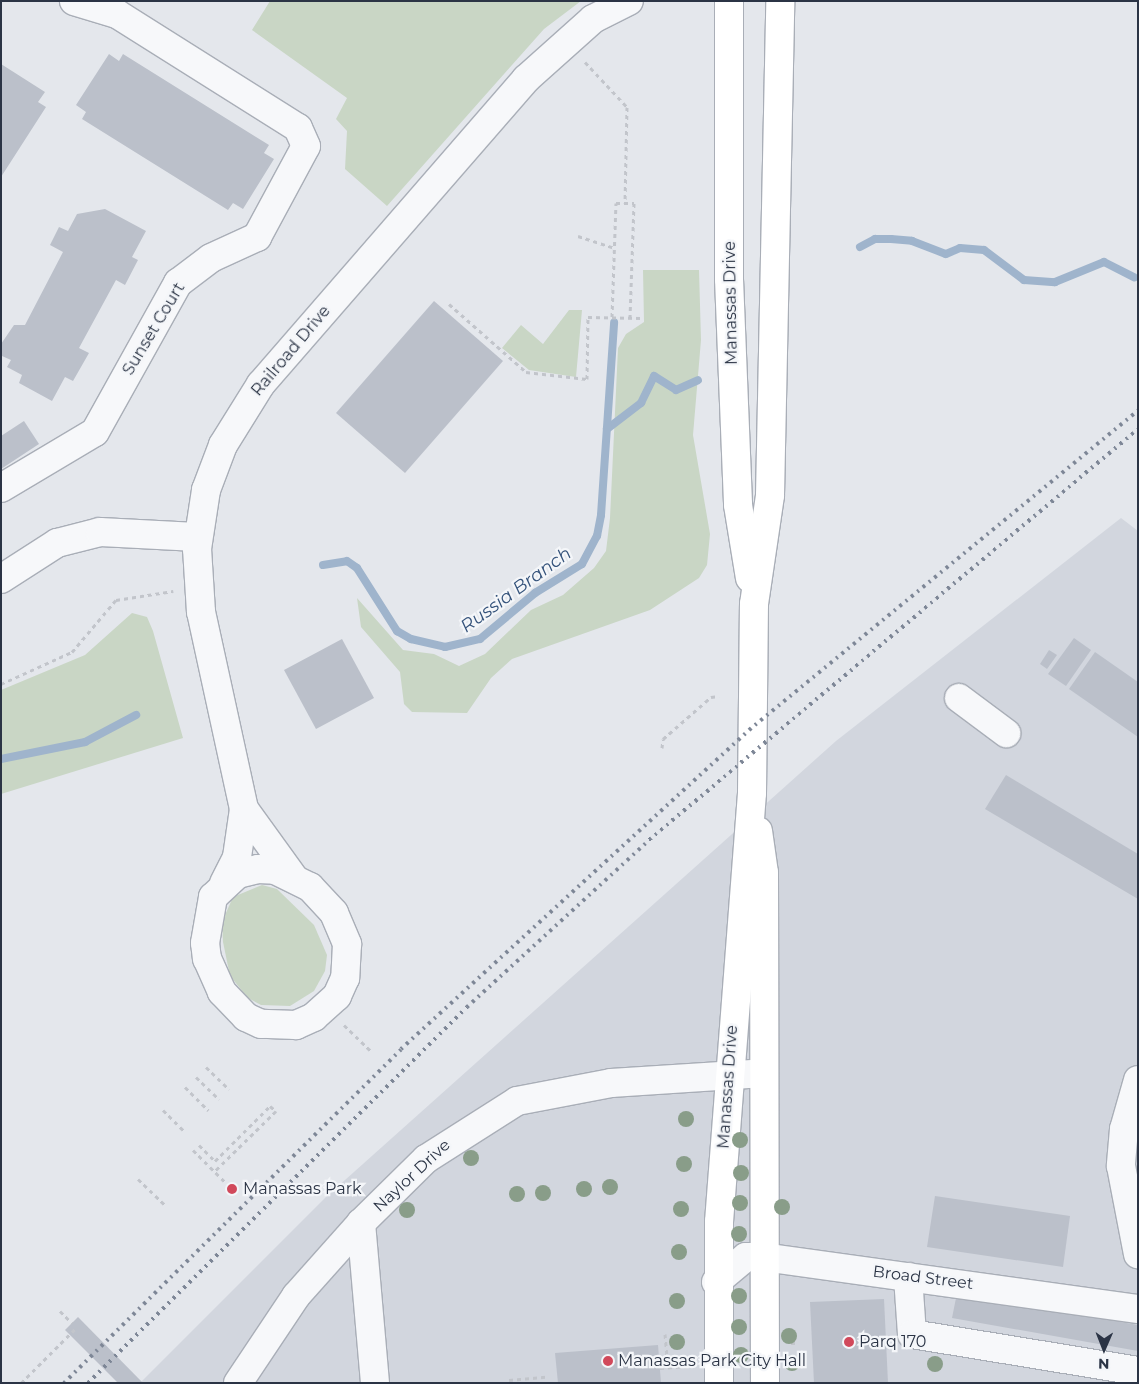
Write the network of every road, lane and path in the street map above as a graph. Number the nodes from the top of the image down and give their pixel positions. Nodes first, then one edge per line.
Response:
1 (74, 1) edge
2 (628, 1) edge
3 (729, 1) edge
4 (780, 1) edge
5 (566, 41) junction
6 (624, 203) junction
7 (578, 236) dead end
8 (615, 248) junction
9 (449, 304) dead end
10 (612, 318) junction
11 (630, 318) junction
12 (641, 318) dead end
13 (1, 488) edge
14 (197, 537) junction
15 (1, 579) edge
16 (199, 588) junction
17 (754, 604) junction
18 (1, 684) edge
19 (719, 696) dead end
20 (959, 698) dead end
21 (1006, 733) dead end
22 (662, 748) dead end
23 (752, 793) junction
24 (244, 809) junction
25 (294, 878) junction
26 (224, 883) junction
27 (343, 1024) dead end
28 (372, 1052) dead end
29 (206, 1067) dead end
30 (729, 1073) junction
31 (764, 1073) junction
32 (196, 1077) dead end
33 (1138, 1080) edge
34 (185, 1087) dead end
35 (229, 1089) dead end
36 (219, 1099) dead end
37 (163, 1110) dead end
38 (208, 1110) dead end
39 (185, 1132) dead end
40 (198, 1145) dead end
41 (193, 1150) dead end
42 (215, 1171) junction
43 (138, 1179) dead end
44 (232, 1188) dead end
45 (165, 1205) dead end
46 (361, 1223) junction
47 (1138, 1254) edge
48 (763, 1257) junction
49 (908, 1278) junction
50 (716, 1282) junction
51 (1138, 1309) edge
52 (60, 1311) dead end
53 (72, 1323) dead end
54 (76, 1328) dead end
55 (665, 1334) dead end
56 (690, 1366) dead end
57 (660, 1368) dead end
58 (668, 1368) junction
59 (1138, 1371) edge
60 (546, 1377) dead end
61 (509, 1380) dead end
62 (21, 1383) edge
63 (238, 1383) edge
64 (375, 1383) edge
65 (719, 1383) edge
66 (765, 1383) edge

1 - 13 street, Sunset Court
2 - 5 street, Railroad Drive
3 - 17 main road, Manassas Drive
4 - 17 main road, Manassas Drive
5 - 6 path
5 - 14 street, Railroad Drive
6 - 8 path
6 - 11 path
7 - 8 path
8 - 10 path
9 - 10 path
10 - 11 path
11 - 12 path
14 - 15 street
14 - 16 street, Railroad Drive
16 - 18 path
16 - 24 street, Railroad Drive
17 - 23 main road, Manassas Drive
19 - 22 path
20 - 21 street
23 - 30 main road, Manassas Drive
23 - 31 main road, Manassas Drive
24 - 25 street, Railroad Drive
24 - 26 street, Railroad Drive
25 - 26 street, Railroad Drive
25 - 26 street, Railroad Drive
27 - 28 path
29 - 35 path
30 - 31 street, Naylor Drive
30 - 46 street, Naylor Drive
30 - 50 main road, Manassas Drive
31 - 48 main road, Manassas Drive
32 - 36 path
33 - 47 street
34 - 38 path
37 - 39 path
40 - 42 path
41 - 42 path
42 - 44 path
43 - 45 path
46 - 63 street
46 - 64 street, Naylor Drive
48 - 49 street, Broad Street
48 - 50 street, Broad Street
48 - 66 main road, Manassas Drive
49 - 51 street, Broad Street
49 - 59 street
50 - 65 main road, Manassas Drive
52 - 53 path
54 - 62 path
55 - 58 path
56 - 58 path
57 - 58 path
60 - 61 path

